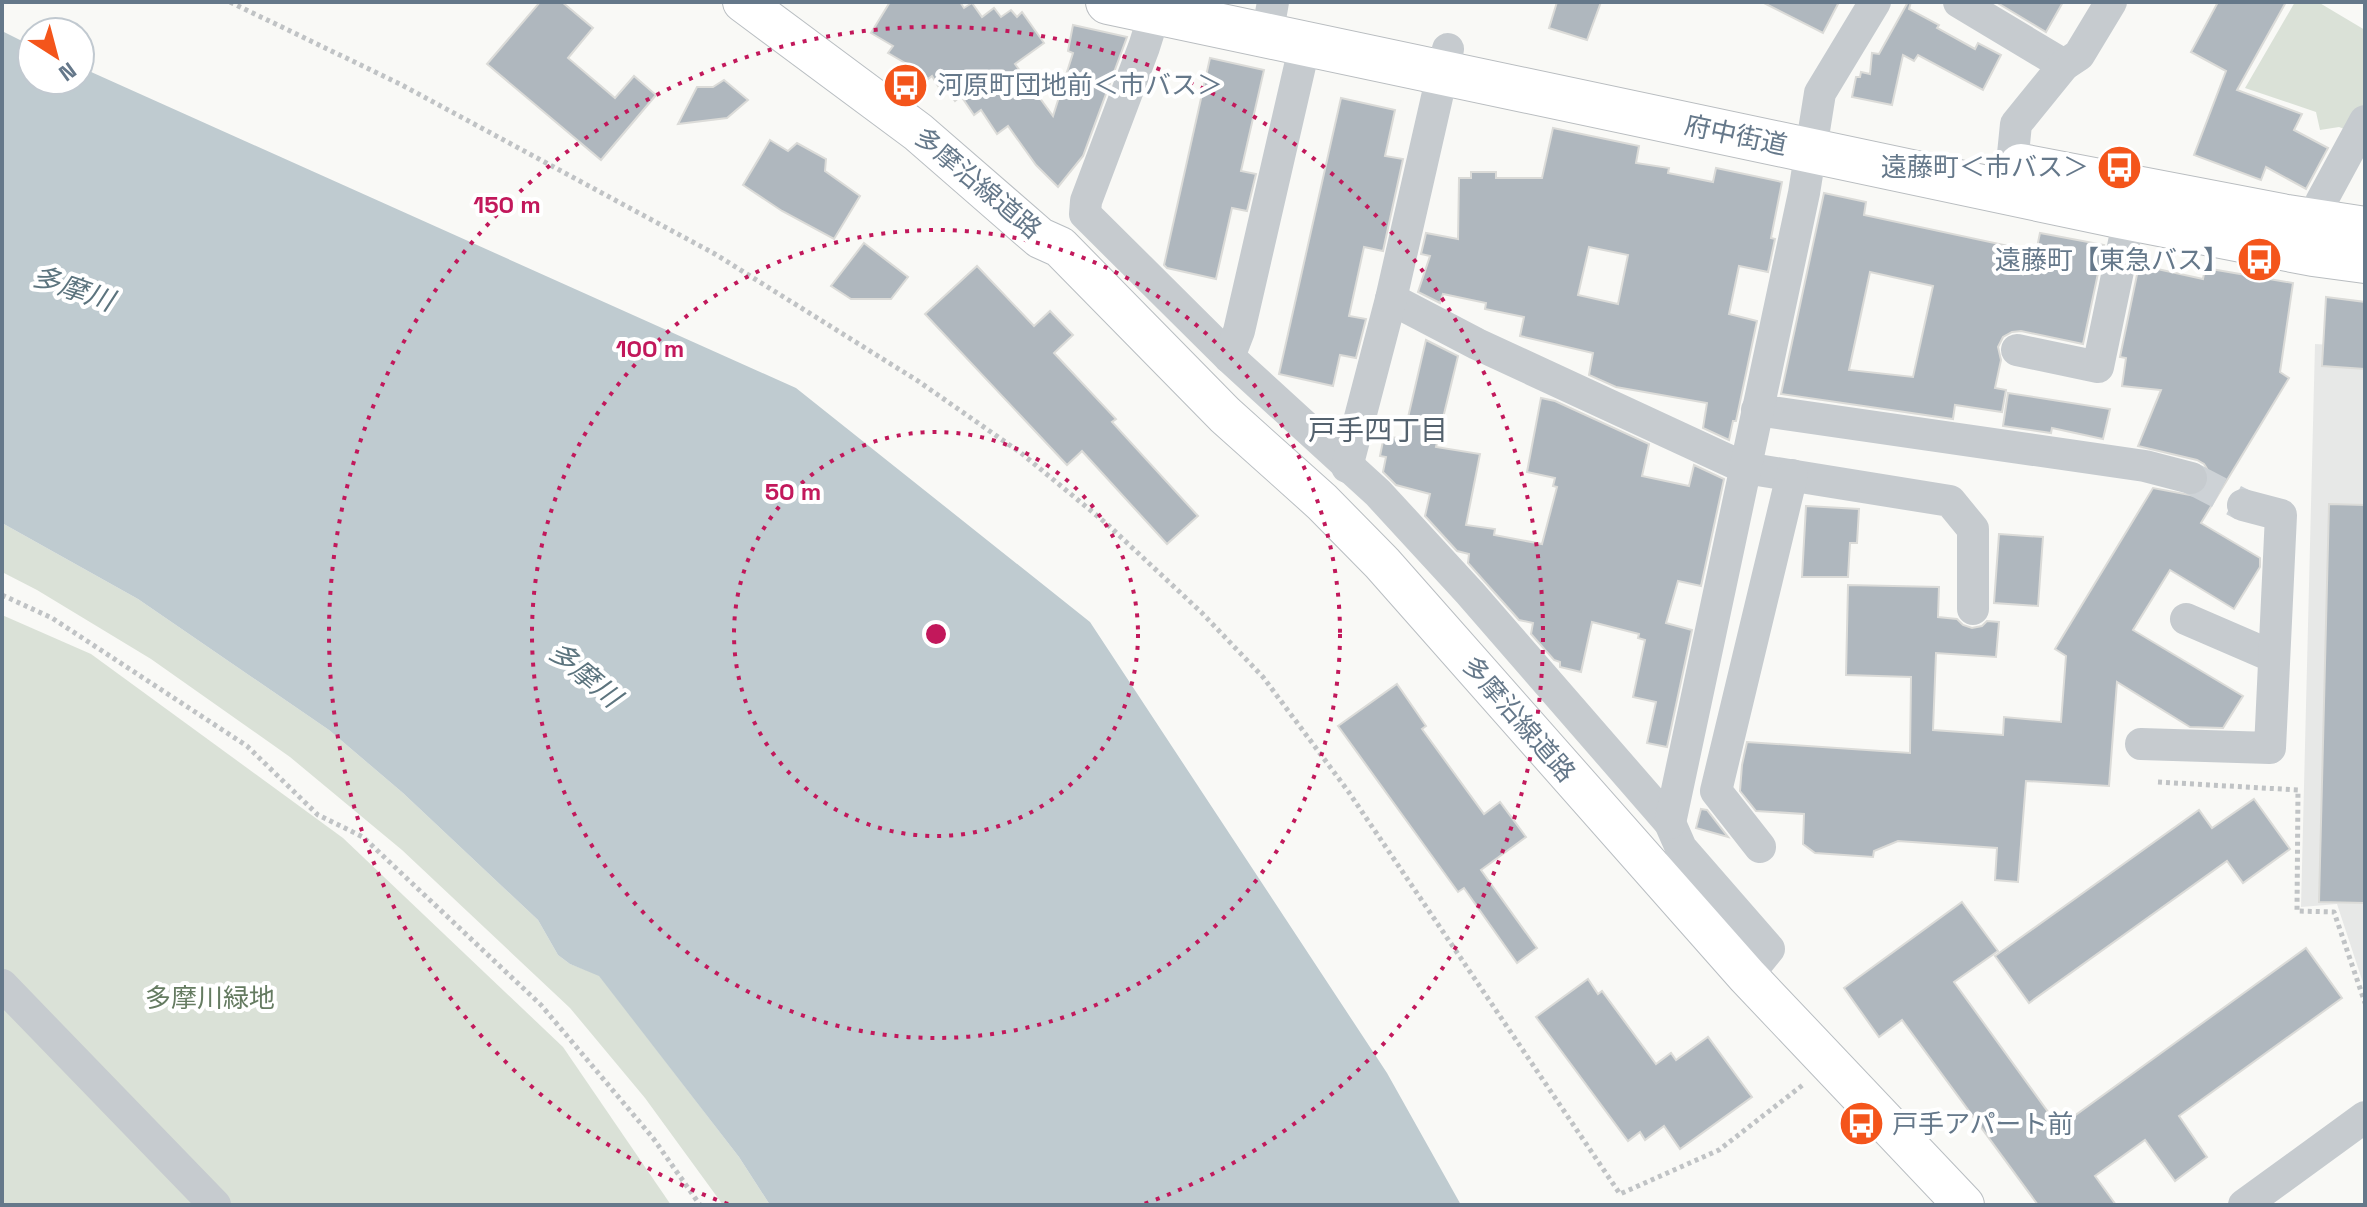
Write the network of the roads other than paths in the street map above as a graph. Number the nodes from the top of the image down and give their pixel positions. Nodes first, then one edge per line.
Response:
1 (743, 2) edge
2 (769, 2) edge
3 (1108, 2) edge
4 (1875, 2) edge
5 (1959, 2) edge
6 (2111, 2) edge
7 (1155, 12) junction
8 (1273, 18) edge
9 (1446, 61) junction
10 (2064, 65) junction
11 (2365, 121) edge
12 (1814, 140) junction
13 (2012, 164) junction
14 (2129, 218) junction
15 (2365, 229) edge
16 (2316, 238) junction
17 (1060, 247) junction
18 (2365, 261) edge
19 (1391, 299) junction
20 (2017, 350) dead end
21 (1229, 357) junction
22 (1757, 410) junction
23 (1347, 467) junction
24 (1745, 468) junction
25 (1792, 475) junction
26 (2191, 478) tunnel mouth
27 (2243, 505) tunnel mouth
28 (1973, 609) dead end
29 (2186, 619) dead end
30 (2274, 657) junction
31 (2141, 744) dead end
32 (1678, 787) junction
33 (1716, 791) junction
34 (1670, 823) junction
35 (1760, 847) dead end
36 (1747, 976) junction
37 (2, 985) edge
38 (2365, 1117) edge
39 (215, 1205) edge
40 (1964, 1205) edge
41 (2244, 1205) edge

1 - 17 main road, 多摩沿線道路
2 - 17 main road, 多摩沿線道路
3 - 7 highway, 府中街道
4 - 12 street
5 - 10 street
6 - 10 street
7 - 8 highway, 府中街道
7 - 21 street
8 - 9 highway, 府中街道
8 - 21 street
9 - 12 highway, 府中街道
9 - 19 street
10 - 13 street
11 - 16 street
12 - 13 highway, 府中街道
12 - 14 highway, 府中街道
12 - 22 street
13 - 16 highway, 府中街道
14 - 16 highway, 府中街道
14 - 20 street
15 - 16 highway, 府中街道
16 - 18 highway, 府中街道
17 - 36 main road, 多摩沿線道路
19 - 23 street
19 - 24 street
21 - 23 street
22 - 24 street
22 - 26 street
23 - 34 street
24 - 25 street
24 - 32 street
25 - 28 street
25 - 33 street
27 - 30 street
29 - 30 street
30 - 31 street
32 - 33 street
32 - 34 street
33 - 35 street
34 - 36 street
36 - 40 main road, 多摩沿線道路
37 - 39 street
38 - 41 street

